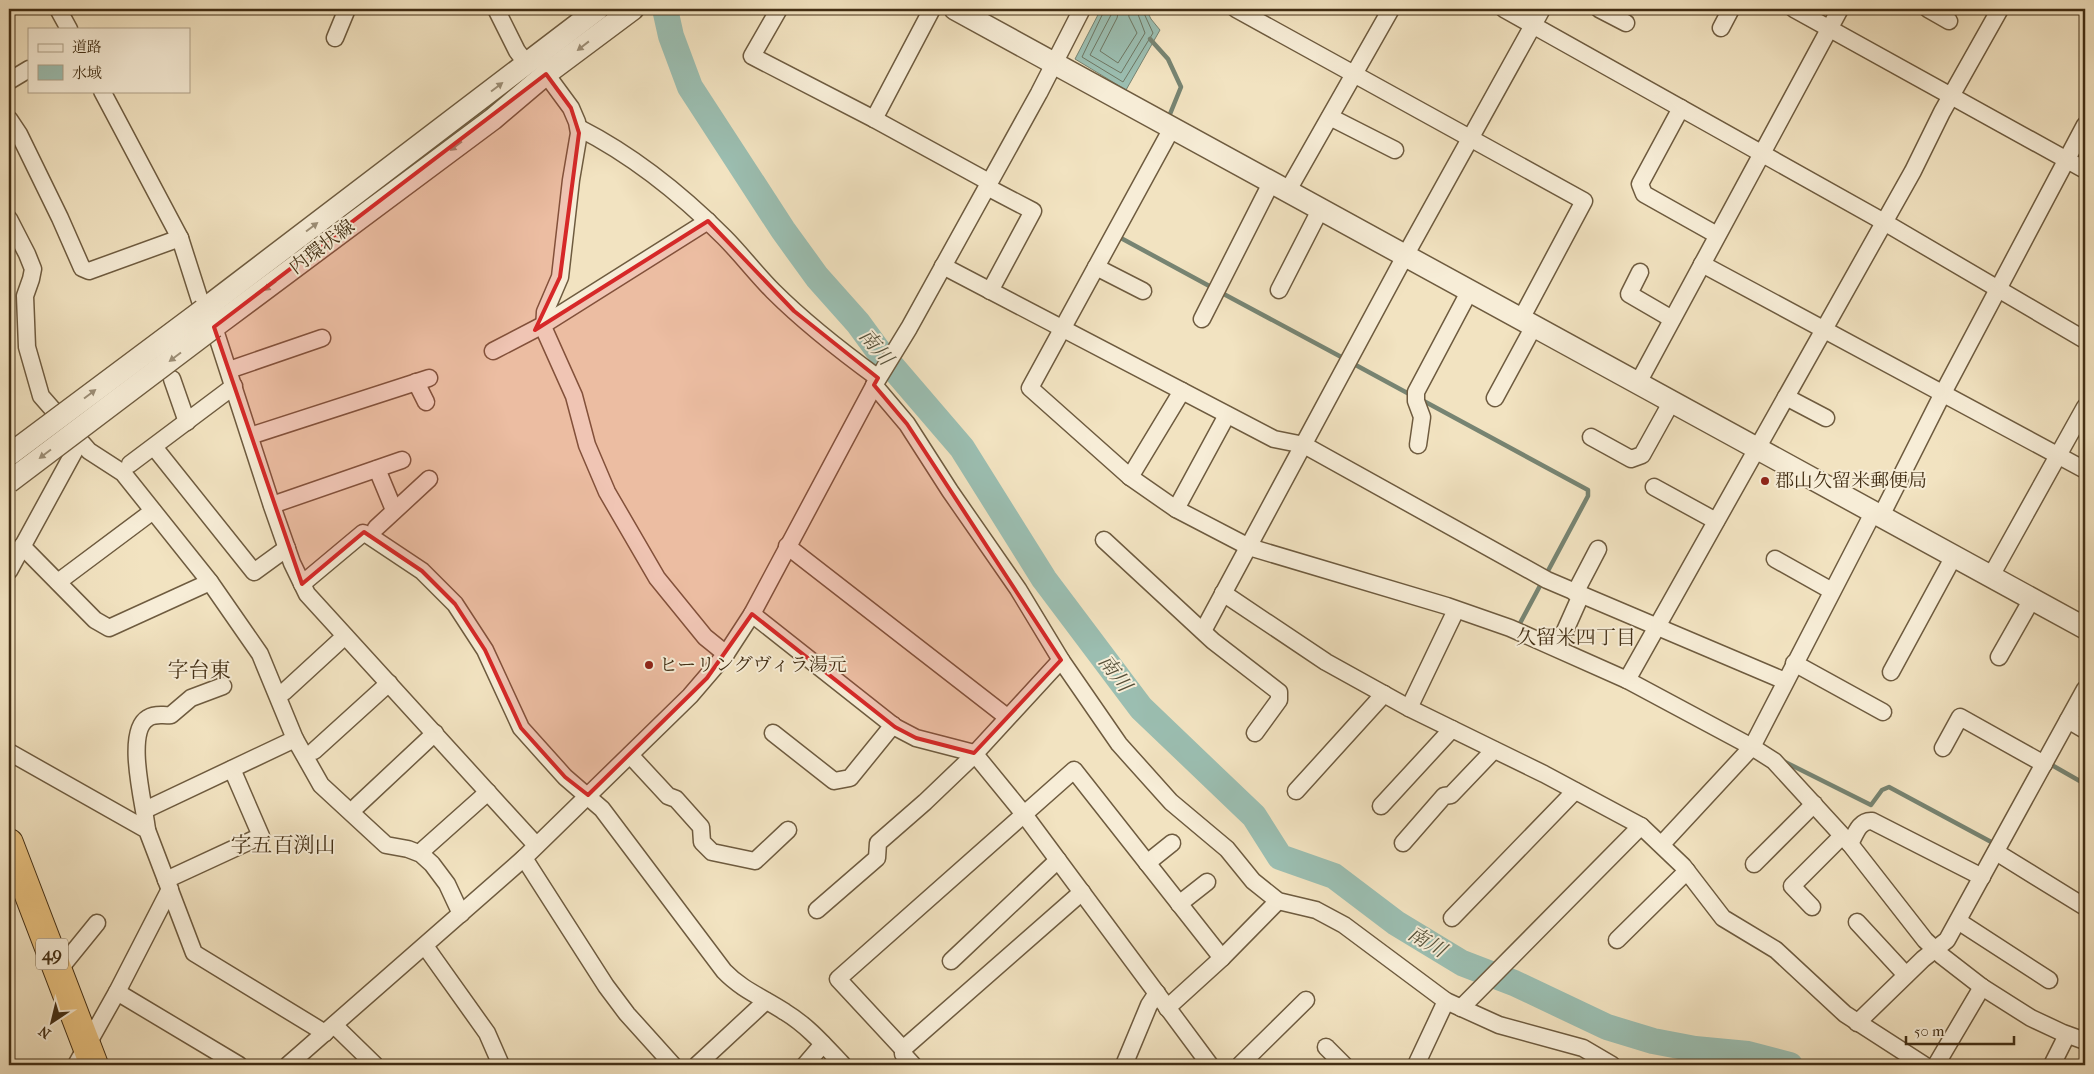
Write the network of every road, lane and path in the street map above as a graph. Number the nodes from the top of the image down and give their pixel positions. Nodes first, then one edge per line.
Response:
1 (58, 9) edge
2 (347, 9) edge
3 (496, 9) edge
4 (598, 9) edge
5 (779, 9) edge
6 (932, 9) edge
7 (955, 9) edge
8 (1082, 9) edge
9 (1236, 9) edge
10 (1391, 9) edge
11 (1504, 9) edge
12 (1542, 9) edge
13 (1599, 9) edge
14 (1731, 9) edge
15 (1794, 9) edge
16 (1840, 9) edge
17 (1928, 9) edge
18 (2000, 9) edge
19 (627, 13) edge
20 (1949, 21) dead end
21 (1626, 23) dead end
22 (1533, 24) junction
23 (68, 28) edge
24 (1721, 28) dead end
25 (1830, 28) junction
26 (335, 38) dead end
27 (527, 64) junction
28 (1054, 64) junction
29 (28, 70) edge
30 (546, 74) junction
31 (1354, 74) junction
32 (9, 81) edge
33 (103, 92) edge
34 (1951, 96) junction
35 (1681, 108) junction
36 (1330, 117) junction
37 (9, 119) edge
38 (874, 119) junction
39 (2085, 125) edge
40 (579, 128) junction
41 (1172, 128) junction
42 (1470, 138) junction
43 (1395, 150) dead end
44 (1761, 154) junction
45 (2067, 160) junction
46 (2085, 170) edge
47 (988, 185) junction
48 (1279, 188) junction
49 (1320, 210) junction
50 (9, 219) edge
51 (708, 221) junction
52 (1884, 222) junction
53 (1718, 236) junction
54 (180, 238) junction
55 (1405, 256) junction
56 (1702, 264) junction
57 (943, 266) junction
58 (1096, 268) junction
59 (1640, 272) dead end
60 (1279, 290) dead end
61 (1999, 290) junction
62 (990, 291) junction
63 (1143, 291) dead end
64 (1469, 292) junction
65 (209, 318) junction
66 (1202, 319) dead end
67 (1672, 319) junction
68 (1527, 323) junction
69 (543, 325) junction
70 (1062, 328) junction
71 (1824, 329) junction
72 (322, 338) dead end
73 (2085, 340) edge
74 (493, 351) dead end
75 (228, 370) junction
76 (172, 379) dead end
77 (876, 381) junction
78 (1638, 382) junction
79 (234, 386) junction
80 (1182, 391) junction
81 (1943, 393) junction
82 (1786, 397) junction
83 (1495, 398) dead end
84 (1672, 401) junction
85 (426, 402) dead end
86 (2085, 407) edge
87 (1228, 415) junction
88 (1826, 418) dead end
89 (187, 422) junction
90 (250, 436) junction
91 (1591, 437) dead end
92 (80, 441) junction
93 (1304, 445) junction
94 (1418, 445) dead end
95 (154, 447) junction
96 (1757, 449) junction
97 (9, 455) edge
98 (2059, 455) junction
99 (402, 460) dead end
100 (130, 464) dead end
101 (377, 469) junction
102 (2085, 470) edge
103 (1130, 477) junction
104 (429, 479) dead end
105 (9, 482) edge
106 (1654, 487) dead end
107 (272, 505) junction
108 (1176, 509) junction
109 (394, 510) junction
110 (153, 511) junction
111 (1877, 514) junction
112 (1716, 521) junction
113 (376, 528) dead end
114 (1104, 540) dead end
115 (22, 546) junction
116 (787, 546) junction
117 (1249, 546) junction
118 (287, 548) junction
119 (1598, 549) dead end
120 (1954, 556) junction
121 (1775, 560) dead end
122 (9, 571) edge
123 (1991, 576) junction
124 (58, 582) junction
125 (210, 582) junction
126 (302, 584) junction
127 (1832, 591) junction
128 (1223, 593) junction
129 (1578, 594) junction
130 (2032, 599) junction
131 (1456, 610) junction
132 (752, 614) junction
133 (1656, 627) junction
134 (2085, 628) edge
135 (1203, 631) junction
136 (345, 636) junction
137 (1560, 642) dead end
138 (726, 654) junction
139 (1999, 657) dead end
140 (1061, 660) junction
141 (1794, 663) junction
142 (1891, 672) dead end
143 (1627, 680) junction
144 (1785, 682) junction
145 (389, 683) junction
146 (223, 686) dead end
147 (2085, 689) edge
148 (284, 692) dead end
149 (1384, 694) junction
150 (1409, 708) junction
151 (1883, 712) dead end
152 (1008, 717) junction
153 (2068, 720) junction
154 (893, 725) junction
155 (1452, 729) junction
156 (2085, 730) edge
157 (435, 733) junction
158 (773, 733) dead end
159 (1255, 733) dead end
160 (295, 739) junction
161 (1752, 747) junction
162 (1943, 748) dead end
163 (1494, 750) junction
164 (314, 751) dead end
165 (9, 752) edge
166 (974, 753) junction
167 (630, 756) junction
168 (2044, 764) junction
169 (232, 769) junction
170 (1296, 791) dead end
171 (1576, 791) junction
172 (488, 792) junction
173 (588, 796) junction
174 (1814, 804) junction
175 (357, 806) dead end
176 (1381, 806) dead end
177 (146, 810) junction
178 (1023, 813) junction
179 (1641, 826) junction
180 (147, 830) junction
181 (788, 830) dead end
182 (1846, 840) junction
183 (1172, 843) dead end
184 (1403, 843) dead end
185 (1662, 844) junction
186 (536, 845) junction
187 (424, 849) dead end
188 (1996, 852) junction
189 (524, 858) junction
190 (1058, 860) junction
191 (11, 861) edge
192 (1147, 863) junction
193 (1754, 864) dead end
194 (1687, 872) junction
195 (1982, 878) junction
196 (1208, 882) dead end
197 (168, 884) junction
198 (1082, 892) junction
199 (1278, 901) junction
200 (1179, 904) junction
201 (1812, 907) dead end
202 (2085, 907) edge
203 (817, 910) dead end
204 (462, 914) junction
205 (1452, 918) dead end
206 (1958, 921) junction
207 (1857, 922) dead end
208 (97, 923) dead end
209 (1617, 940) dead end
210 (425, 946) junction
211 (1935, 950) junction
212 (1222, 958) junction
213 (951, 961) dead end
214 (58, 971) junction
215 (1906, 975) junction
216 (2049, 980) dead end
217 (1982, 987) junction
218 (117, 992) junction
219 (1157, 993) junction
220 (1306, 1000) dead end
221 (766, 1001) junction
222 (1454, 1004) junction
223 (1167, 1008) junction
224 (1857, 1023) junction
225 (329, 1029) junction
226 (2067, 1035) junction
227 (2085, 1041) edge
228 (823, 1044) junction
229 (1326, 1048) dead end
230 (903, 1049) junction
231 (86, 1059) edge
232 (239, 1065) edge
233 (288, 1065) edge
234 (375, 1065) edge
235 (501, 1065) edge
236 (672, 1065) edge
237 (697, 1065) edge
238 (805, 1065) edge
239 (842, 1065) edge
240 (913, 1065) edge
241 (1124, 1065) edge
242 (1210, 1065) edge
243 (1240, 1065) edge
244 (1344, 1065) edge
245 (1416, 1065) edge
246 (1612, 1065) edge
247 (1924, 1065) edge
248 (1936, 1065) edge
249 (2052, 1065) edge

1 - 23 street
2 - 26 street
3 - 27 street
4 - 27 street, 内環状線
5 - 38 street
6 - 38 street
7 - 28 street
8 - 28 street
9 - 31 street
10 - 31 street
11 - 22 street
12 - 22 street
13 - 21 street
14 - 24 street
15 - 25 street
16 - 25 street
17 - 20 street
18 - 34 street
19 -> 30 street, 内環状線
22 - 35 street
22 - 42 street
25 - 34 street
25 - 44 street
65 -> 27 street, 内環状線
28 - 41 street
28 - 47 street
29 - 32 street
30 - 40 street
30 -> 65 street, 内環状線
31 - 36 street
31 - 42 street
33 - 54 street
34 - 45 street
34 - 52 street
35 - 44 street
35 - 53 street
36 - 43 street
36 - 48 street
37 - 54 street
38 - 47 street
39 - 45 street
40 - 51 street
40 - 69 street
41 - 48 street
41 - 58 street
42 - 55 street
42 - 68 street
44 - 52 street
44 - 53 street
45 - 46 street
45 - 61 street
47 - 57 street
47 - 62 street
48 - 49 street
48 - 66 street
49 - 55 street
49 - 60 street
50 - 92 street
51 - 69 street
51 - 77 street
52 - 61 street
52 - 71 street
53 - 56 street
54 - 65 street
55 - 64 street
55 - 93 street
56 - 67 street
56 - 71 street
57 - 62 street
57 - 77 street
58 - 63 street
58 - 70 street
59 - 67 street
61 - 73 street
61 - 81 street
62 - 70 street
64 - 68 street
64 - 94 street
65 - 75 street
97 -> 65 street, 内環状線, bridge
65 -> 105 street, 内環状線, bridge
67 - 78 street
68 - 78 street
68 - 83 street
69 - 74 street
69 - 138 street
70 - 80 street
70 - 103 street
71 - 81 street
71 - 82 street
72 - 75 street
75 - 79 street
76 - 89 street
77 - 116 street
77 - 140 street
78 - 84 street
79 - 89 street
79 - 90 street
80 - 87 street
80 - 103 street
81 - 98 street
81 - 111 street
82 - 88 street
82 - 96 street
84 - 91 street
84 - 96 street
85 - 90 street
86 - 98 street
87 - 93 street
87 - 108 street
89 - 95 street
90 - 107 street
92 - 110 street
92 - 115 street
93 - 117 street
93 - 129 street
95 - 100 street
95 - 118 street
96 - 111 street
96 - 112 street
98 - 102 street
98 - 123 street
99 - 101 street
101 - 107 street
101 - 109 street
103 - 108 street
104 - 109 street
106 - 112 street
107 - 118 street
108 - 117 street
109 - 113 street
110 - 124 street
110 - 125 street
111 - 120 street
111 - 127 street
112 - 133 street
114 - 135 street
115 - 122 street
115 - 124 street
116 - 132 street
116 - 152 street
117 - 128 street
117 - 131 street
118 - 126 street
119 - 129 street
120 - 123 street
120 - 142 street
121 - 127 street
123 - 130 street
124 - 125 street
125 - 160 street
126 - 136 street
126 - 173 street
127 - 141 street
128 - 135 street
128 - 149 street
129 - 133 street
129 - 137 street
130 - 134 street
130 - 139 street
131 - 143 street
131 - 150 street
132 - 138 street
132 - 154 street
133 - 143 street
133 - 144 street
135 - 159 street
136 - 145 street
136 - 148 street
138 - 167 street
140 - 152 street
140 - 199 street
141 - 144 street
141 - 151 street
143 - 161 street
144 - 161 street
145 - 157 street
145 - 164 street
146 - 177 street
147 - 153 street
149 - 150 street
149 - 170 street
150 - 155 street
152 - 166 street
153 - 156 street
153 - 168 street
154 - 158 street
154 - 166 street
155 - 163 street
155 - 176 street
157 - 172 street
157 - 175 street
160 - 169 street
160 - 204 street
161 - 174 street
161 - 185 street
162 - 168 street
163 - 171 street
163 - 184 street
165 - 180 street
166 - 178 street
166 - 203 street
167 - 173 street
167 - 181 street
168 - 188 street
169 - 177 street
169 - 197 street
171 - 179 street
171 - 205 street
172 - 186 street
172 - 187 street
173 - 186 street
173 - 221 street
174 - 182 street
174 - 193 street
177 - 180 street
178 - 190 street
178 - 192 street
178 - 230 street
179 - 185 street
179 - 222 street
180 - 197 street
182 - 195 street
182 - 201 street
182 - 211 street
183 - 192 street
185 - 194 street
186 - 189 street
188 - 195 street
188 - 202 street
189 - 204 street
189 - 236 street
190 - 198 street
190 - 213 street
191 - 214 highway, 49
192 - 200 street
194 - 209 street
194 - 224 street
195 - 206 street
196 - 200 street
197 - 218 street
197 - 225 street
198 - 219 street
198 - 230 street
199 - 212 street
199 - 222 street
200 - 212 street
204 - 210 street
206 - 211 street
206 - 216 street
207 - 215 street
208 - 214 street
210 - 225 street
210 - 235 street
211 - 215 street
211 - 217 street
212 - 223 street
214 - 231 highway, 49
215 - 224 street
217 - 226 street
217 - 248 street
218 - 231 street
218 - 232 street
219 - 223 street
219 - 241 street
220 - 243 street
221 - 228 street
221 - 237 street
222 - 245 street
222 - 246 street
223 - 242 street
224 - 247 street
225 - 233 street
225 - 234 street
226 - 227 street
226 - 249 street
228 - 238 street
228 - 239 street
229 - 244 street
230 - 240 street

